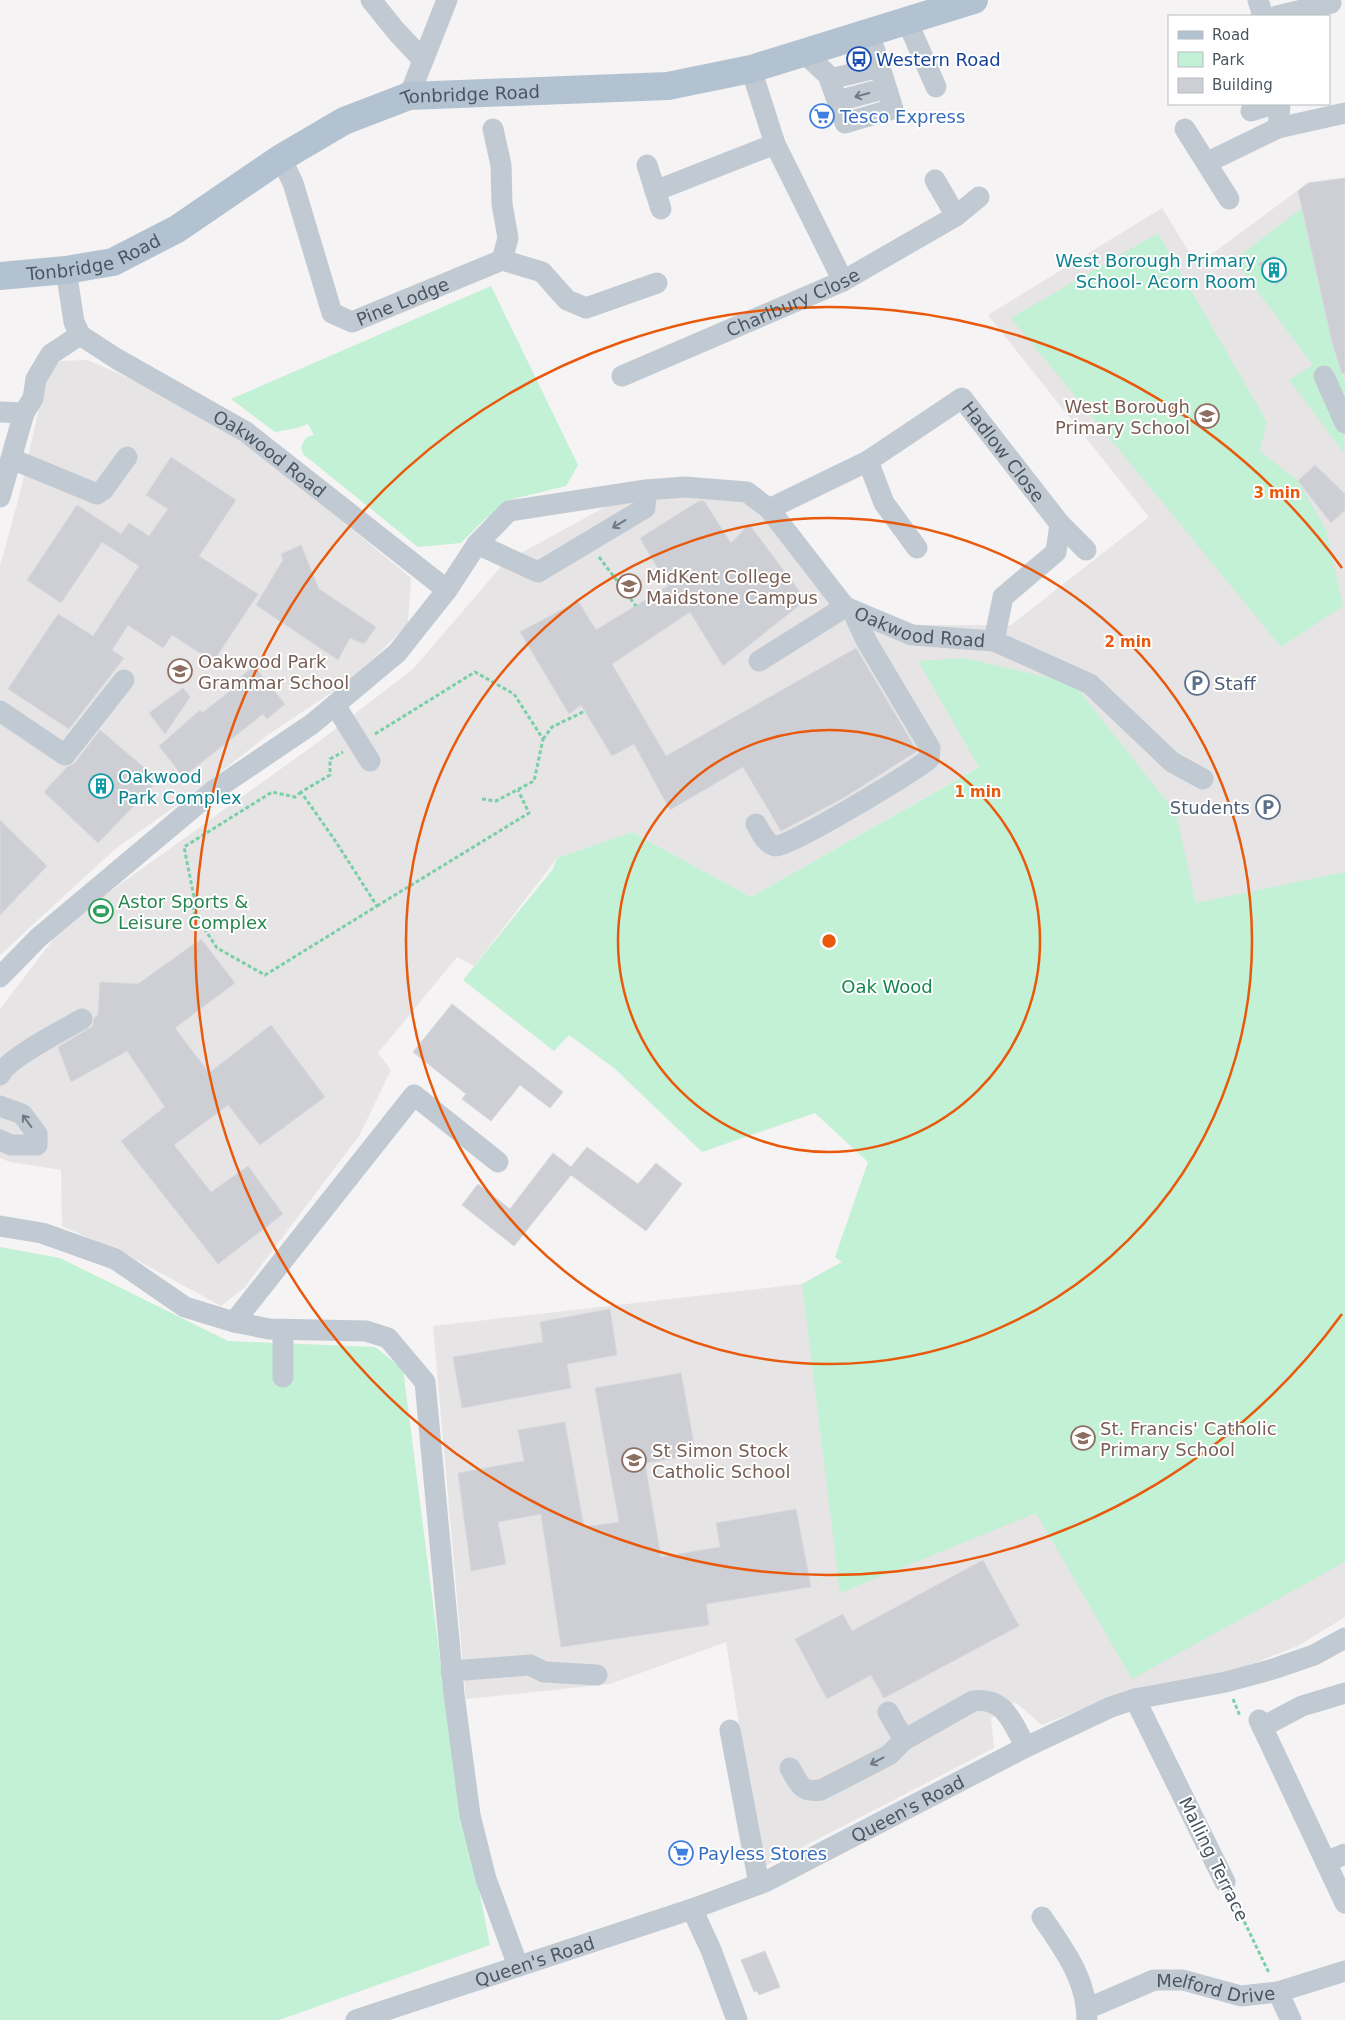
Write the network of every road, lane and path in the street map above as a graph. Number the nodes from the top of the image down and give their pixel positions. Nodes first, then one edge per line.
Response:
1 (371, 0) edge
2 (447, 0) edge
3 (974, 0) edge
4 (1258, 0) edge
5 (1331, 3) dead end
6 (1263, 15) edge
7 (1282, 15) edge
8 (907, 21) junction
9 (870, 32) junction
10 (804, 53) junction
11 (424, 60) junction
12 (880, 67) junction
13 (751, 69) junction
14 (830, 79) junction
15 (936, 87) dead end
16 (409, 96) junction
17 (1271, 105) edge
18 (1280, 105) edge
19 (1251, 111) dead end
20 (1345, 113) edge
21 (1278, 128) junction
22 (493, 129) dead end
23 (1185, 129) dead end
24 (775, 144) junction
25 (281, 158) junction
26 (1208, 162) junction
27 (647, 165) dead end
28 (935, 180) dead end
29 (979, 196) dead end
30 (1229, 199) dead end
31 (956, 216) junction
32 (502, 260) junction
33 (66, 270) junction
34 (0, 276) edge
35 (843, 281) junction
36 (657, 283) dead end
37 (80, 335) junction
38 (622, 376) dead end
39 (1324, 376) dead end
40 (0, 412) edge
41 (24, 413) junction
42 (1345, 423) edge
43 (9, 447) edge
44 (127, 457) dead end
45 (868, 461) junction
46 (646, 490) junction
47 (0, 497) edge
48 (770, 509) junction
49 (1060, 524) junction
50 (588, 542) junction
51 (477, 544) junction
52 (917, 548) dead end
53 (1086, 550) dead end
54 (447, 590) junction
55 (636, 606) dead end
56 (848, 608) junction
57 (994, 641) junction
58 (759, 661) dead end
59 (124, 680) dead end
60 (335, 705) junction
61 (0, 711) edge
62 (585, 711) dead end
63 (543, 739) junction
64 (364, 753) junction
65 (1204, 779) dead end
66 (518, 790) junction
67 (301, 792) junction
68 (482, 799) dead end
69 (756, 824) dead end
70 (377, 906) junction
71 (0, 977) edge
72 (82, 1019) dead end
73 (0, 1075) edge
74 (0, 1106) edge
75 (0, 1140) edge
76 (498, 1162) dead end
77 (0, 1226) edge
78 (234, 1322) junction
79 (283, 1330) junction
80 (283, 1377) dead end
81 (1345, 1638) edge
82 (451, 1671) junction
83 (597, 1674) dead end
84 (1226, 1682) junction
85 (1345, 1693) edge
86 (1135, 1699) junction
87 (888, 1712) dead end
88 (1260, 1724) junction
89 (730, 1730) dead end
90 (904, 1740) junction
91 (1026, 1747) junction
92 (790, 1768) dead end
93 (1336, 1858) edge
94 (1225, 1882) joint
95 (759, 1884) junction
96 (1345, 1903) edge
97 (692, 1909) junction
98 (1042, 1917) dead end
99 (518, 1966) junction
100 (1345, 1971) edge
101 (1278, 1992) junction
102 (1087, 2012) edge
103 (356, 2020) edge
104 (737, 2020) edge
105 (1291, 2020) edge

1 - 11 street
2 - 11 street
3 - 8 main road, Tonbridge Road
4 - 6 street
5 - 7 street
8 - 9 main road, Tonbridge Road
8 - 15 street
9 - 10 main road, Tonbridge Road
9 - 12 street
10 - 13 main road, Tonbridge Road
10 - 14 street
11 - 16 street
12 - 14 street
12 -> 14 street
13 - 16 main road, Tonbridge Road
13 - 24 street
16 - 25 main road, Tonbridge Road
17 - 19 street
18 - 21 street
20 - 21 street
21 - 26 street
22 - 32 street
23 - 26 street
24 - 27 street
24 - 35 street
25 - 32 street, Pine Lodge
25 - 33 main road, Tonbridge Road
26 - 30 street
28 - 31 street
29 - 31 street, Charlbury Close
31 - 35 street, Charlbury Close
32 - 36 street
33 - 34 main road, Tonbridge Road
33 - 37 street
35 - 38 street, Charlbury Close
37 - 41 street
37 - 54 street, Oakwood Road
39 - 42 street
40 - 41 street
41 - 43 street
43 - 44 street
43 - 47 street
45 - 48 street, Hadlow Close
45 - 49 street, Hadlow Close
45 - 52 street
46 - 48 street, Oakwood Road
46 -> 50 street
46 - 51 street, Oakwood Road
48 - 56 street, Oakwood Road
49 - 53 street, Hadlow Close
49 - 57 street
50 - 51 street
50 - 55 path
51 - 54 street, Oakwood Road
54 - 60 street, Oakwood Road
56 - 57 street, Oakwood Road
56 - 58 street
56 - 69 street
57 - 65 street, Oakwood Road
59 - 61 street
60 - 64 street
60 - 71 street, Oakwood Road
62 - 63 path
63 - 64 path
63 - 66 path
64 - 67 path
66 - 68 path
66 - 70 path
67 - 70 path
67 - 70 path
72 - 73 street
75 -> 74 street
76 - 78 street
77 - 78 street
78 - 79 street
79 - 80 street
79 - 82 street
81 - 84 street, Queen's Road
82 - 83 street
82 - 99 street
84 - 86 street, Queen's Road
84 - 88 path
85 - 88 street
86 - 91 street, Queen's Road
86 - 94 street, Malling Terrace
87 - 90 street
88 - 93 street
89 - 95 street
90 - 91 street
90 -> 92 street
91 - 95 street, Queen's Road
93 - 96 street
94 - 101 path, Malling Terrace
95 - 97 street, Queen's Road
97 - 99 street, Queen's Road
97 - 104 street
98 - 102 street, Melford Drive
99 - 103 street, Queen's Road
100 - 101 street, Melford Drive
101 - 102 street, Melford Drive
101 - 105 street

